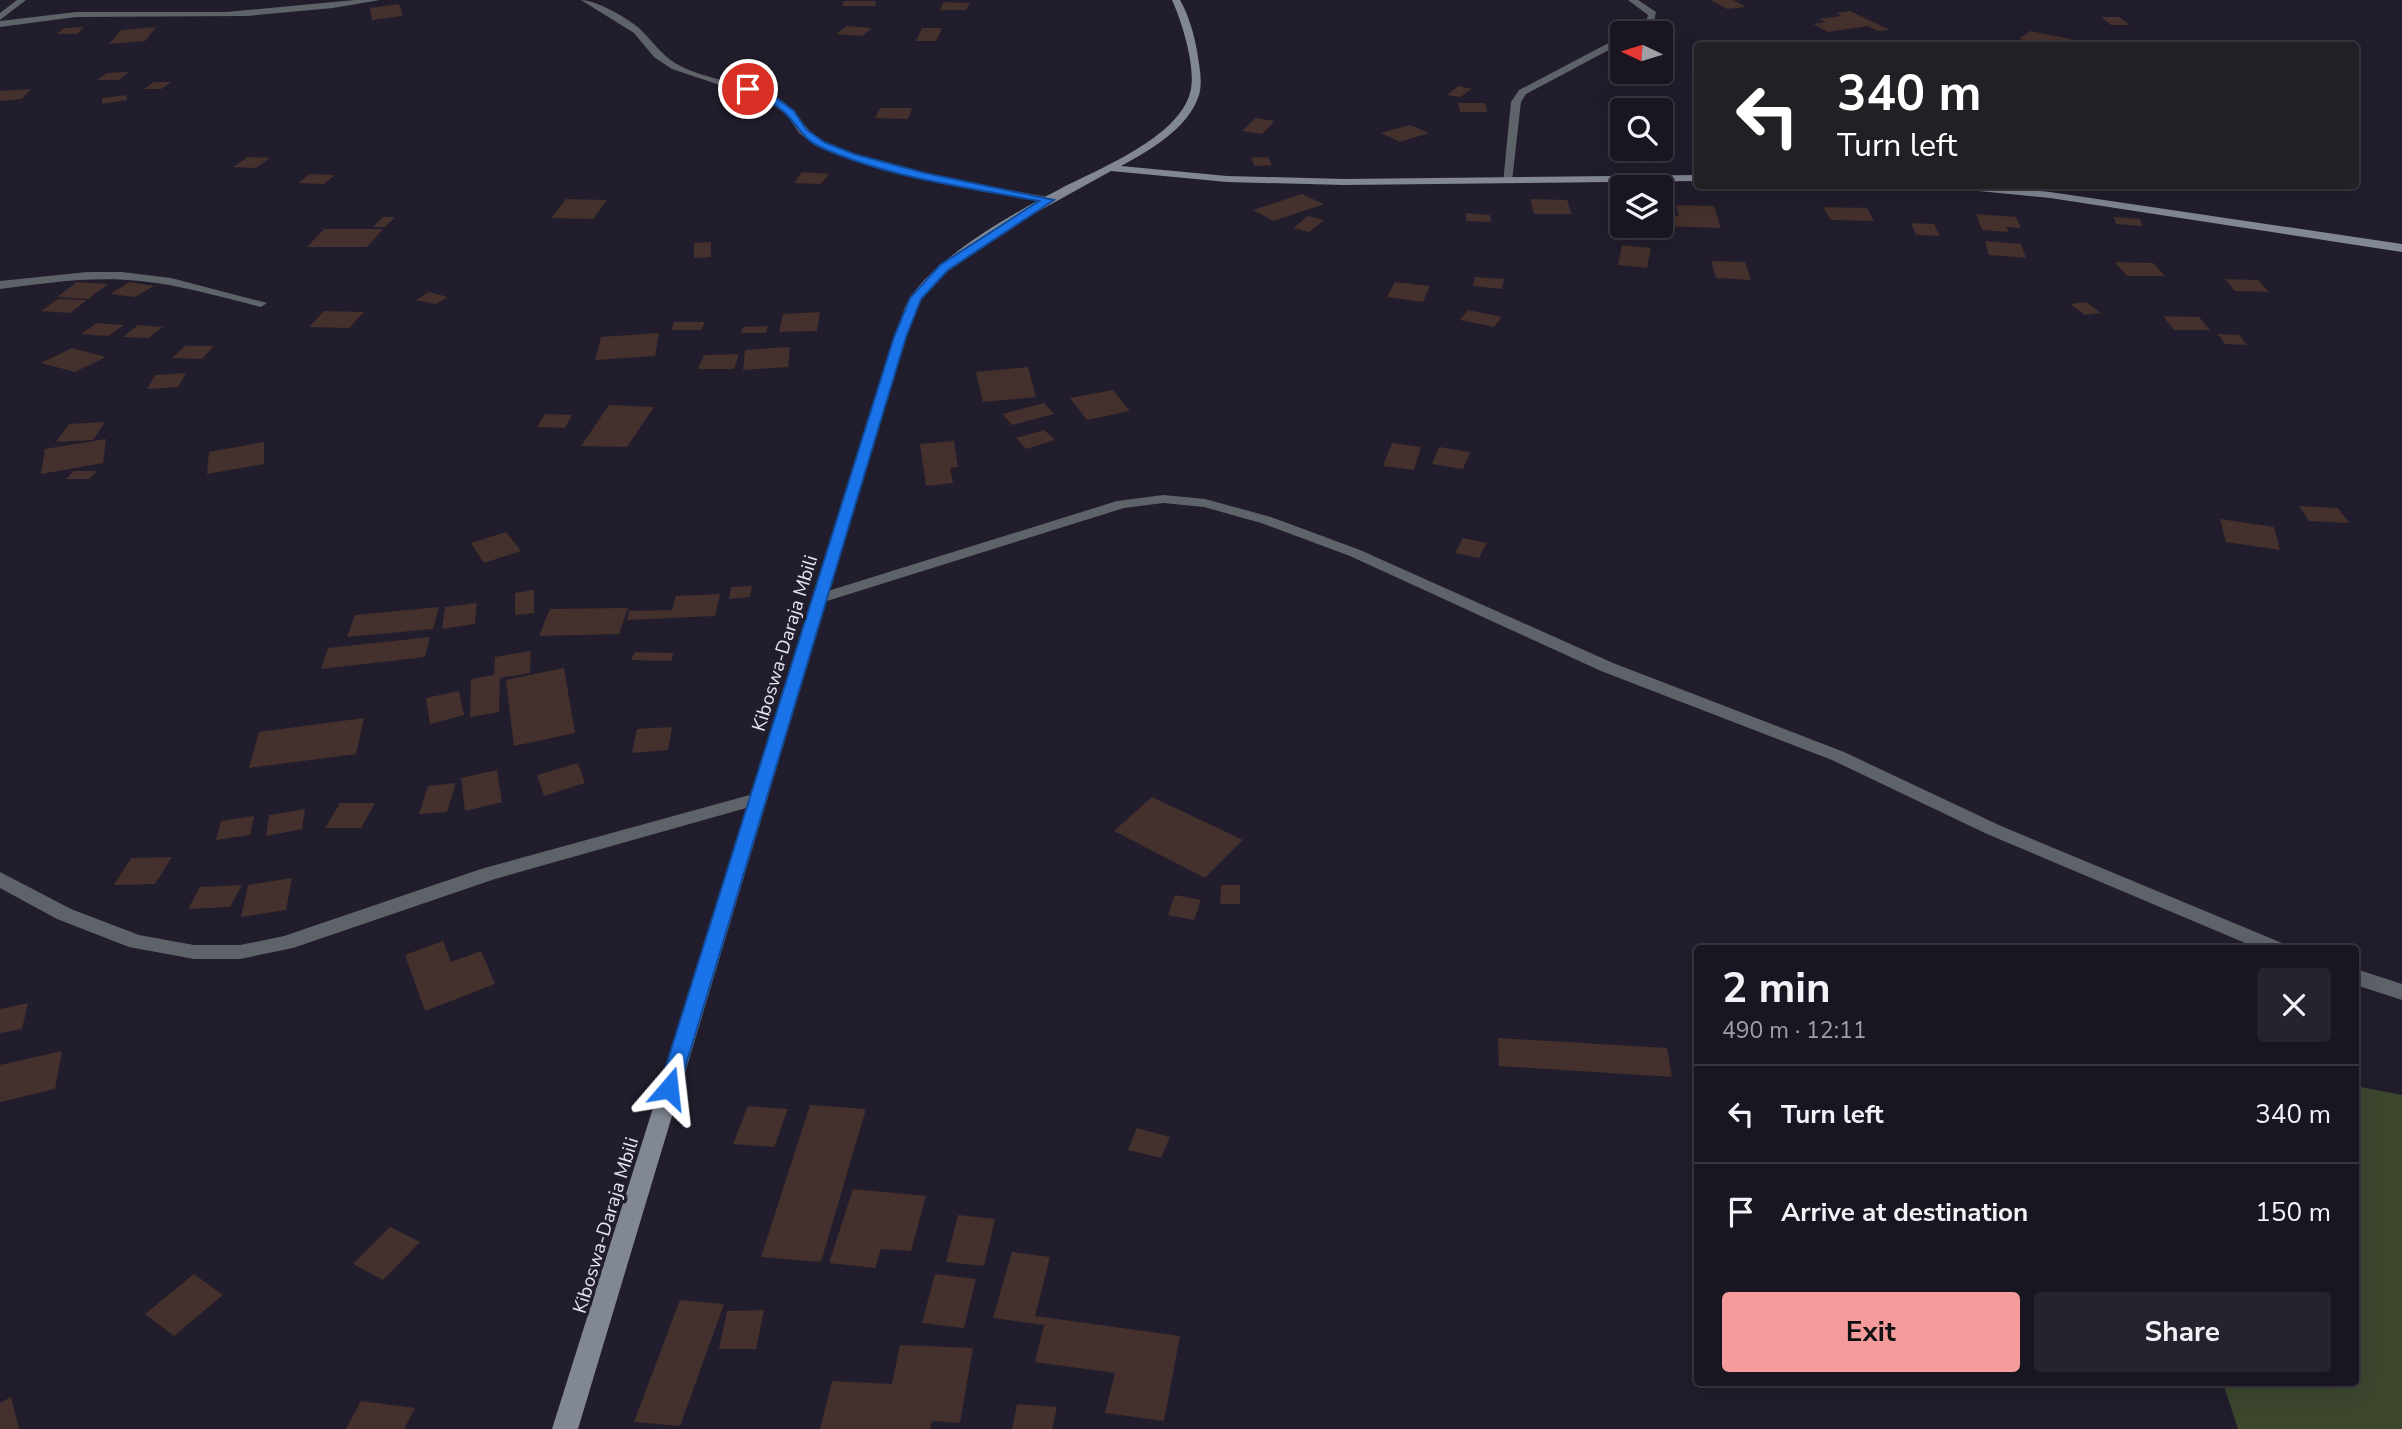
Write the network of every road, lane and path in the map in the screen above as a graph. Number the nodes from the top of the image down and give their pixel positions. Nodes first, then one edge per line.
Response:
1 (22, 0) edge
2 (376, 0) edge
3 (585, 0) edge
4 (1177, 0) edge
5 (1632, 0) edge
6 (0, 17) edge
7 (1651, 21) edge
8 (0, 24) edge
9 (1610, 45) edge
10 (1110, 168) junction
11 (1694, 178) edge
12 (1507, 181) junction
13 (1989, 189) edge
14 (1048, 200) junction
15 (2402, 248) edge
16 (0, 285) edge
17 (261, 303) dead end
18 (821, 597) junction
19 (757, 799) junction
20 (0, 879) edge
21 (2268, 945) edge
22 (2359, 977) edge
23 (2402, 992) edge
24 (565, 1429) edge

1 - 6 street
2 - 8 street
3 - 14 street
4 - 10 main road, Kiboswa-Daraja Mbili
5 - 7 street
9 - 12 street
10 - 12 main road
10 - 14 main road, Kiboswa-Daraja Mbili
11 - 12 main road
13 - 15 main road
14 - 18 main road, Kiboswa-Daraja Mbili
16 - 17 street
18 - 19 main road, Kiboswa-Daraja Mbili
18 - 21 street
19 - 20 street
19 - 24 main road, Kiboswa-Daraja Mbili
22 - 23 street

